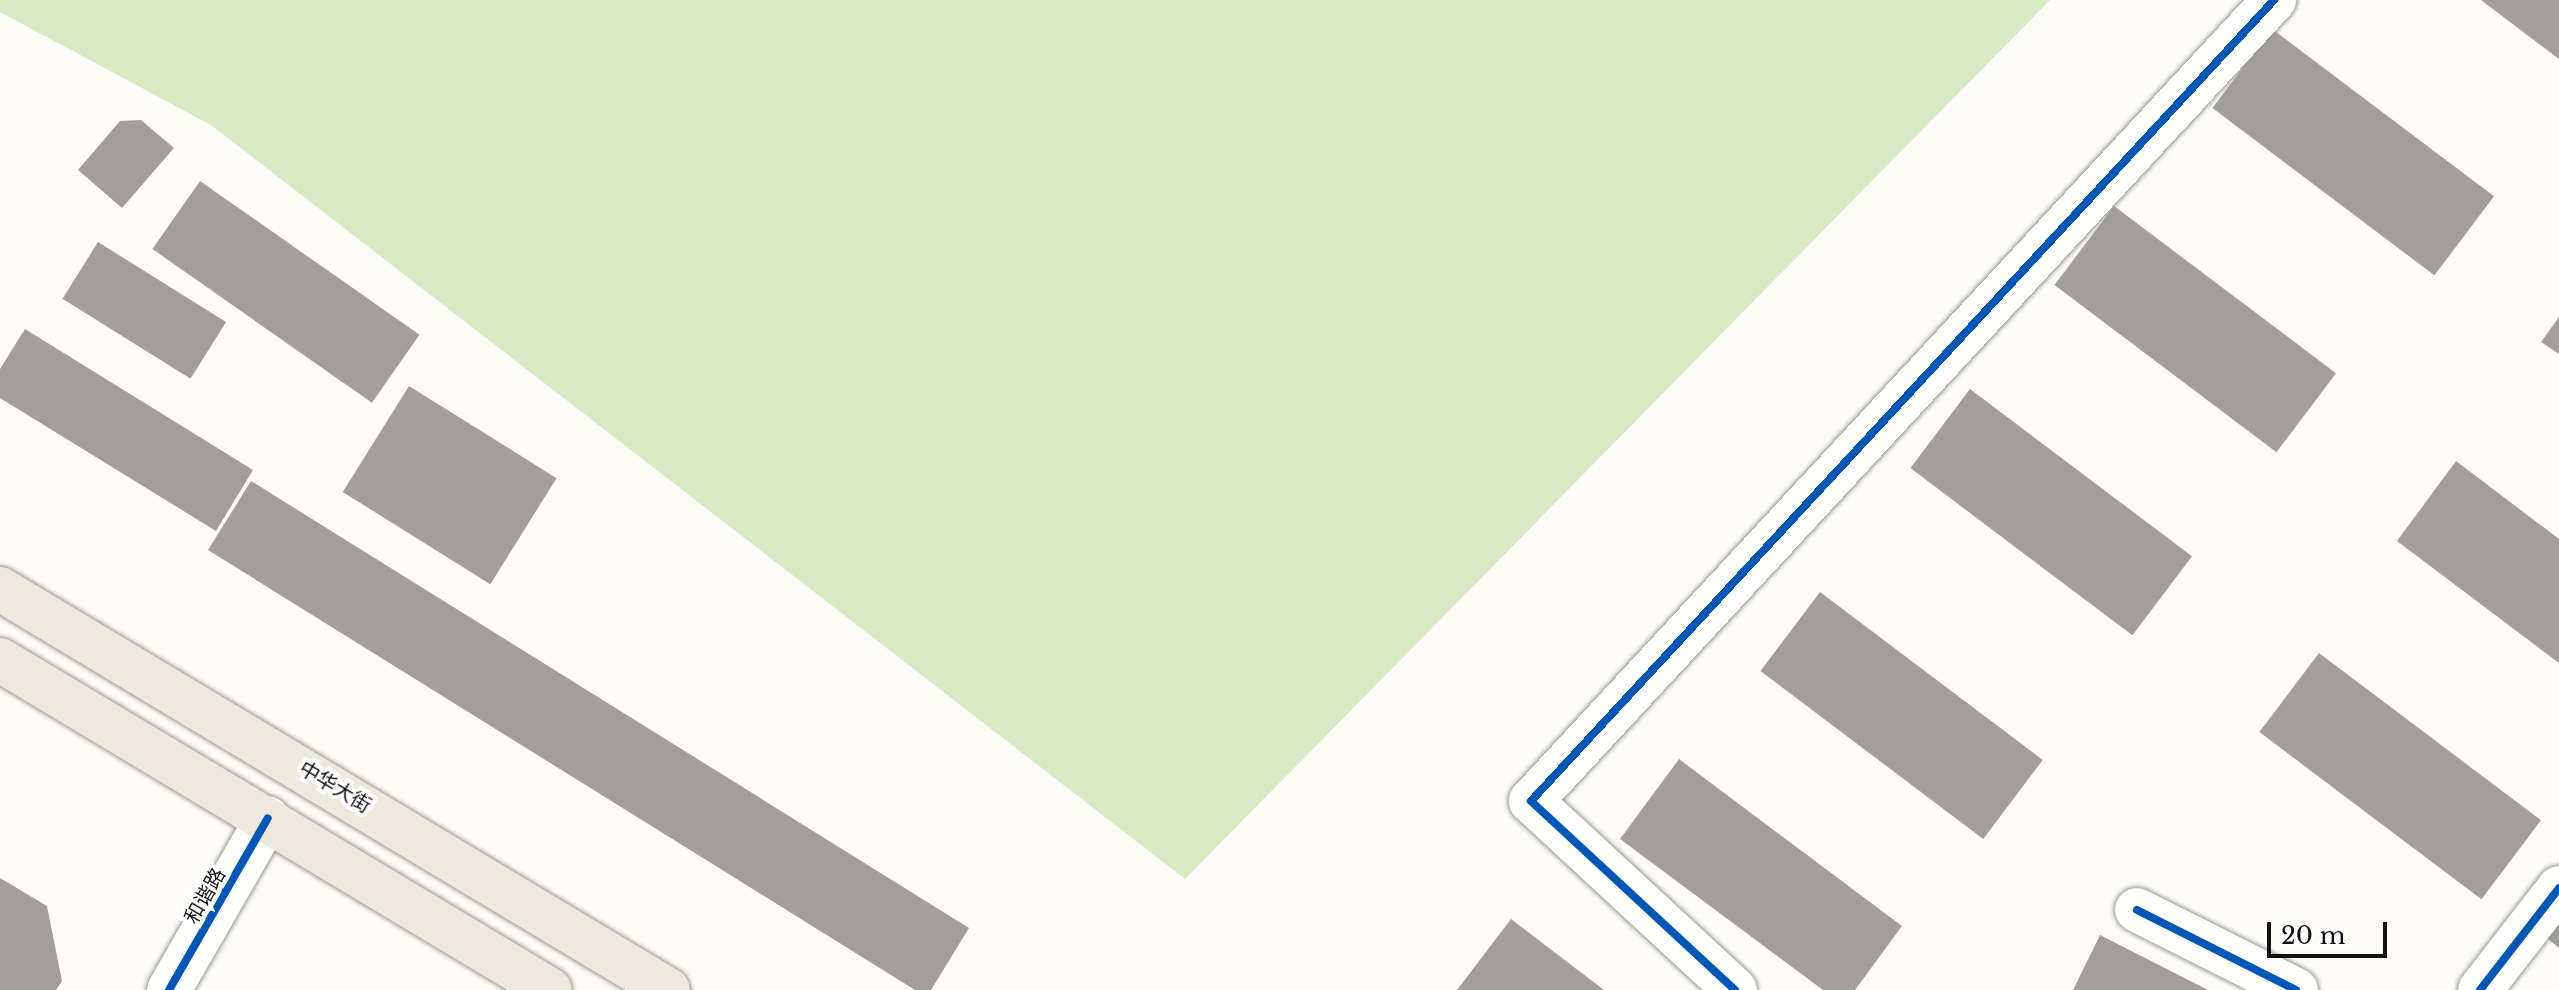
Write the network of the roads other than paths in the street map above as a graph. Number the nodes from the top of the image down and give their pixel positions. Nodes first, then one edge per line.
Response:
1 (2274, 0) edge
2 (0, 589) edge
3 (0, 660) edge
4 (268, 818) junction
5 (2559, 888) edge
6 (2137, 910) dead end
7 (169, 990) edge
8 (550, 990) edge
9 (668, 990) edge
10 (1735, 990) edge
11 (2296, 990) edge
12 (2480, 990) edge

1 - 10 street
2 - 9 main road, 中华大街
3 - 4 main road
4 - 7 street, 和谐路
4 - 8 main road
5 - 12 street
6 - 11 street

